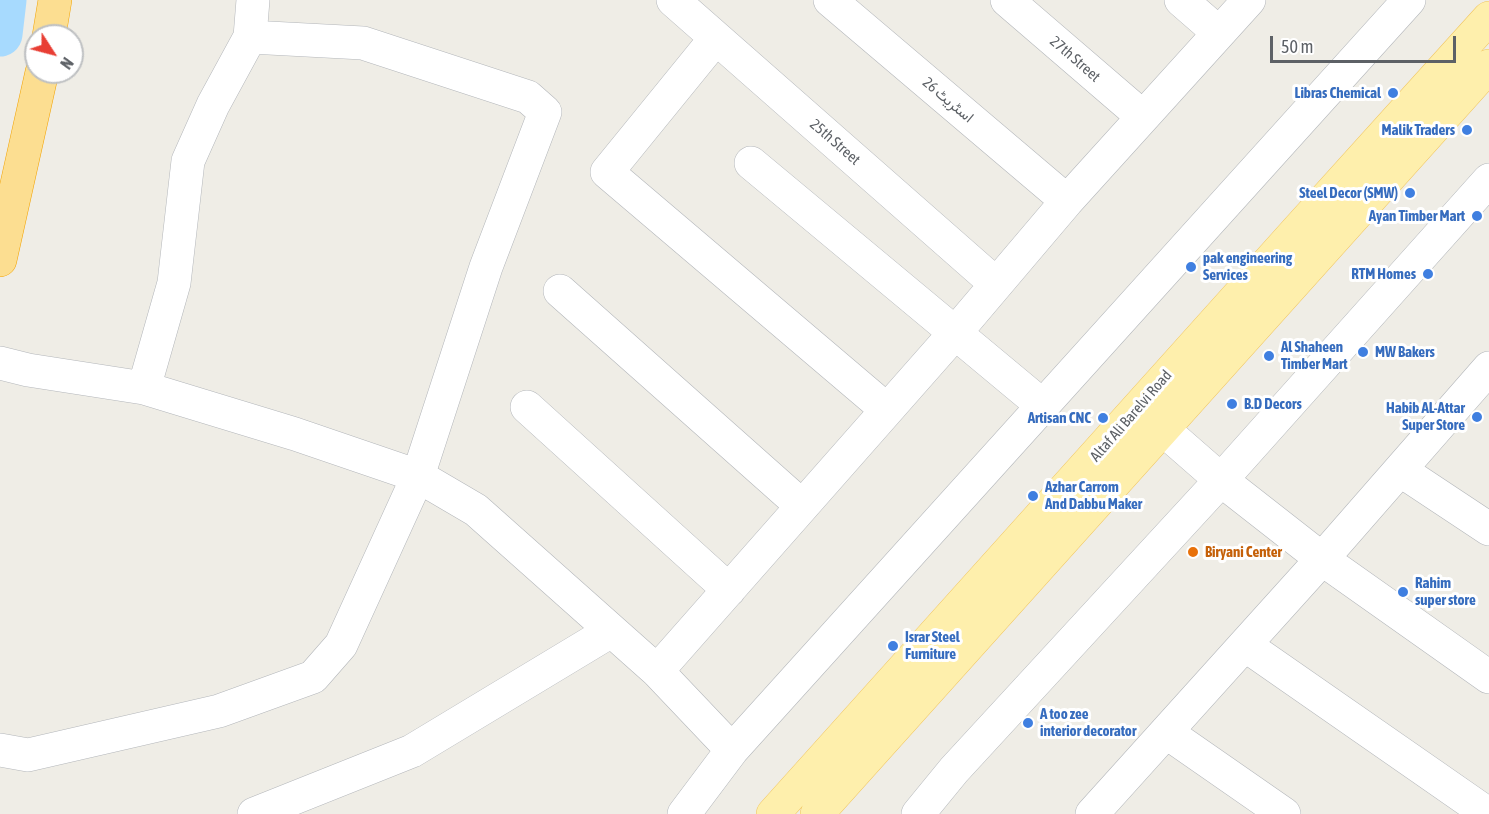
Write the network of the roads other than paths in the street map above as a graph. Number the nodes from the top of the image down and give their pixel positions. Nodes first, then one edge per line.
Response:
1 (55, 0) edge
2 (253, 0) edge
3 (673, 0) edge
4 (830, 0) edge
5 (1007, 0) edge
6 (1181, 0) edge
7 (1249, 0) edge
8 (1409, 0) edge
9 (1489, 18) edge
10 (51, 24) edge
11 (1219, 33) junction
12 (250, 37) junction
13 (716, 38) junction
14 (1489, 66) edge
15 (39, 84) edge
16 (1143, 117) junction
17 (751, 163) dead end
18 (1489, 180) edge
19 (1067, 201) junction
20 (0, 260) edge
21 (996, 284) junction
22 (560, 291) dead end
23 (955, 333) junction
24 (0, 363) edge
25 (1485, 379) edge
26 (144, 388) junction
27 (1043, 406) junction
28 (527, 407) dead end
29 (1138, 408) junction
30 (887, 410) junction
31 (1164, 430) junction
32 (1400, 470) junction
33 (418, 476) junction
34 (1221, 480) junction
35 (802, 506) junction
36 (1489, 530) edge
37 (1322, 559) junction
38 (729, 590) junction
39 (611, 631) junction
40 (1245, 645) junction
41 (657, 671) junction
42 (1489, 677) edge
43 (1166, 732) junction
44 (0, 750) edge
45 (732, 750) junction
46 (254, 814) edge
47 (684, 814) edge
48 (773, 814) edge
49 (817, 814) edge
50 (918, 814) edge
51 (1092, 814) edge
52 (1284, 814) edge
53 (1488, 814) edge

1 - 10 highway
2 - 12 street
3 - 13 street, 25th Street
4 - 19 street, اسٹریٹ 26
5 - 16 street, 27th Street
6 - 11 street
7 - 11 street
8 - 27 street
9 - 29 main road, Altaf Ali Barelvi Road
11 - 16 street
12 - 26 street
12 - 33 street
13 - 21 street, 25th Street
13 - 30 street
14 - 31 main road
15 - 20 highway
16 - 19 street
17 - 23 street
18 - 34 street
19 - 21 street
21 - 23 street
22 - 35 street
23 - 27 street
23 - 30 street
24 - 26 street
25 - 32 street
26 - 33 street
27 - 45 street
28 - 38 street
29 - 31 street
29 - 48 main road, Altaf Ali Barelvi Road
30 - 35 street
31 - 34 street
31 - 49 main road
32 - 36 street
32 - 37 street
33 - 39 street
33 - 44 street
34 - 37 street
34 - 50 street
35 - 38 street
37 - 40 street
37 - 42 street
38 - 41 street
39 - 41 street
39 - 46 street
40 - 43 street
40 - 53 street
41 - 45 street
43 - 51 street
43 - 52 street
45 - 47 street

